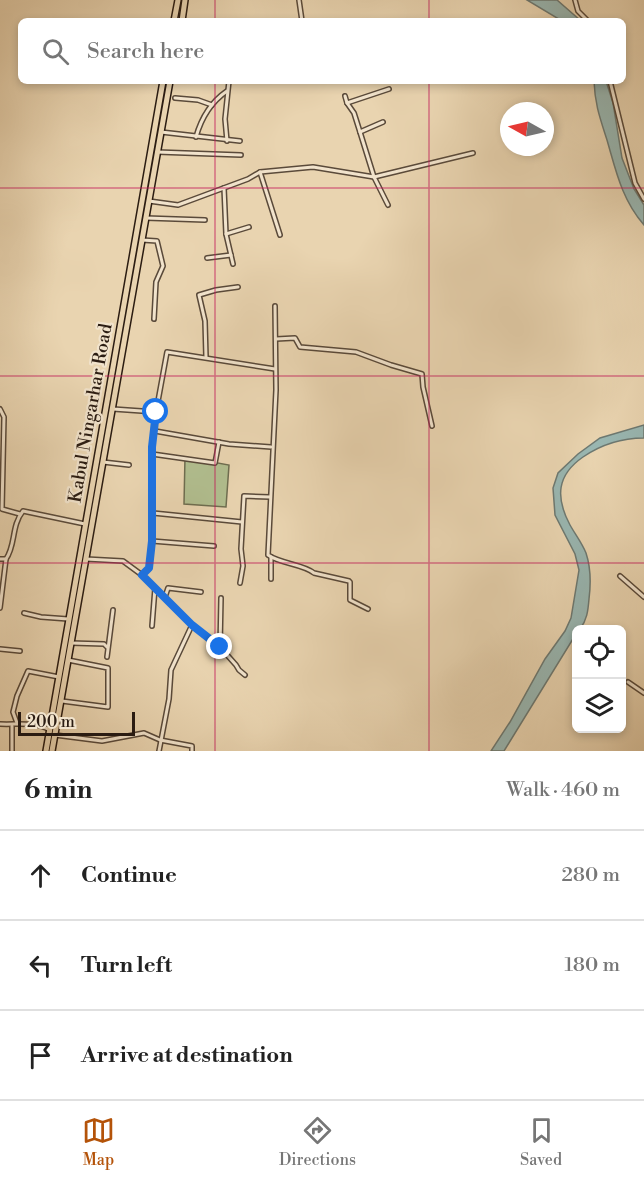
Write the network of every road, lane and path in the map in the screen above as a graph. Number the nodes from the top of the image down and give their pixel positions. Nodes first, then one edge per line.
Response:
1 (178, 0) edge
2 (186, 0) edge
3 (299, 0) edge
4 (575, 0) edge
5 (175, 18) edge
6 (183, 18) edge
7 (302, 18) edge
8 (585, 18) edge
9 (163, 84) edge
10 (170, 84) edge
11 (228, 84) edge
12 (611, 84) edge
13 (389, 89) dead end
14 (227, 91) junction
15 (345, 96) dead end
16 (175, 98) dead end
17 (347, 103) junction
18 (212, 105) junction
19 (382, 122) dead end
20 (161, 132) junction
21 (360, 132) junction
22 (196, 137) junction
23 (227, 141) junction
24 (240, 141) dead end
25 (157, 152) junction
26 (473, 153) dead end
27 (241, 155) dead end
28 (260, 172) junction
29 (374, 177) junction
30 (224, 188) junction
31 (644, 199) edge
32 (149, 201) junction
33 (388, 205) dead end
34 (146, 218) junction
35 (205, 220) dead end
36 (249, 227) dead end
37 (226, 234) junction
38 (280, 235) dead end
39 (142, 240) junction
40 (231, 255) junction
41 (207, 258) dead end
42 (233, 264) dead end
43 (238, 287) dead end
44 (275, 306) dead end
45 (154, 319) dead end
46 (276, 339) junction
47 (206, 357) junction
48 (275, 369) junction
49 (112, 408) junction
50 (0, 409) edge
51 (156, 412) junction
52 (432, 426) dead end
53 (154, 430) junction
54 (219, 442) junction
55 (271, 447) junction
56 (152, 454) junction
57 (103, 462) junction
58 (129, 465) dead end
59 (270, 497) junction
60 (153, 513) junction
61 (20, 514) junction
62 (242, 522) junction
63 (86, 524) junction
64 (152, 541) junction
65 (214, 546) dead end
66 (271, 557) junction
67 (0, 559) edge
68 (6, 559) junction
69 (86, 559) junction
70 (142, 575) junction
71 (620, 576) dead end
72 (272, 579) dead end
73 (240, 583) dead end
74 (155, 588) junction
75 (201, 592) dead end
76 (165, 597) junction
77 (644, 597) edge
78 (221, 598) dead end
79 (0, 608) edge
80 (368, 609) dead end
81 (113, 610) dead end
82 (24, 613) dead end
83 (68, 619) junction
84 (192, 625) junction
85 (152, 626) dead end
86 (71, 643) junction
87 (107, 647) junction
88 (220, 647) junction
89 (0, 649) edge
90 (20, 651) dead end
91 (106, 657) dead end
92 (68, 660) junction
93 (245, 675) dead end
94 (59, 677) junction
95 (628, 682) dead end
96 (644, 693) edge
97 (62, 700) junction
98 (18, 723) junction
99 (0, 724) edge
100 (12, 726) junction
101 (50, 730) junction
102 (55, 735) junction
103 (160, 740) junction
104 (12, 751) edge
105 (46, 751) edge
106 (52, 751) edge
107 (159, 751) edge
108 (192, 751) edge

1 - 5 highway
2 - 6 highway
3 - 7 street
4 - 8 street
9 - 63 highway, Kabul Ningarhar Road
10 - 20 highway, Kabul Ningarhar Road
11 - 14 street
12 - 31 street
13 - 17 street
14 - 18 street
14 - 23 street
15 - 17 street
16 - 18 street
17 - 21 street
18 - 22 street
19 - 21 street
20 - 22 street
20 - 25 highway, Kabul Ningarhar Road
21 - 29 street
22 - 23 street
23 - 24 street
25 - 27 street
25 - 32 highway, Kabul Ningarhar Road
26 - 29 street
28 - 29 street
28 - 30 street
28 - 38 street
29 - 33 street
30 - 32 street
30 - 37 street
32 - 34 highway, Kabul Ningarhar Road
34 - 35 street
34 - 39 highway, Kabul Ningarhar Road
36 - 37 street
37 - 40 street
39 - 45 street
39 - 49 highway, Kabul Ningarhar Road
40 - 41 street
40 - 42 street
43 - 47 street
44 - 46 street
46 - 48 street
46 - 52 street
47 - 48 street
47 - 51 street
48 - 55 street
49 - 51 street
49 - 57 highway, Kabul Ningarhar Road
50 - 61 street
51 - 53 street
53 - 54 street
53 - 56 street
54 - 55 street
54 - 56 street
55 - 59 street
56 - 60 street
57 - 58 street
57 - 69 highway, Kabul Ningarhar Road
59 - 62 street
59 - 66 street
60 - 62 street
60 - 64 street
61 - 63 street
61 - 68 street
62 - 73 street
63 - 83 highway, Kabul Ningarhar Road
64 - 65 street
64 - 70 street
66 - 72 street
66 - 80 street
67 - 68 street
68 - 79 street
69 - 70 street
69 - 86 highway, Kabul Ningarhar Road
70 - 74 street
71 - 77 street
74 - 76 street
74 - 85 street
75 - 76 street
76 - 84 street
78 - 88 street
81 - 87 street
82 - 83 street
83 - 94 highway, Kabul Ningarhar Road
84 - 88 street
84 - 103 street
86 - 87 street
86 - 92 highway, Kabul Ningarhar Road
87 - 91 street
88 - 93 street
89 - 90 street
92 - 97 highway, Kabul Ningarhar Road
92 - 97 street
94 - 98 street
94 - 101 highway, Kabul Ningarhar Road
95 - 96 street
97 - 102 highway, Kabul Ningarhar Road
98 - 100 street
98 - 101 street
99 - 100 street
100 - 104 street
101 - 105 highway, Kabul Ningarhar Road
102 - 103 street
102 - 106 highway, Kabul Ningarhar Road
103 - 107 street
103 - 108 street

